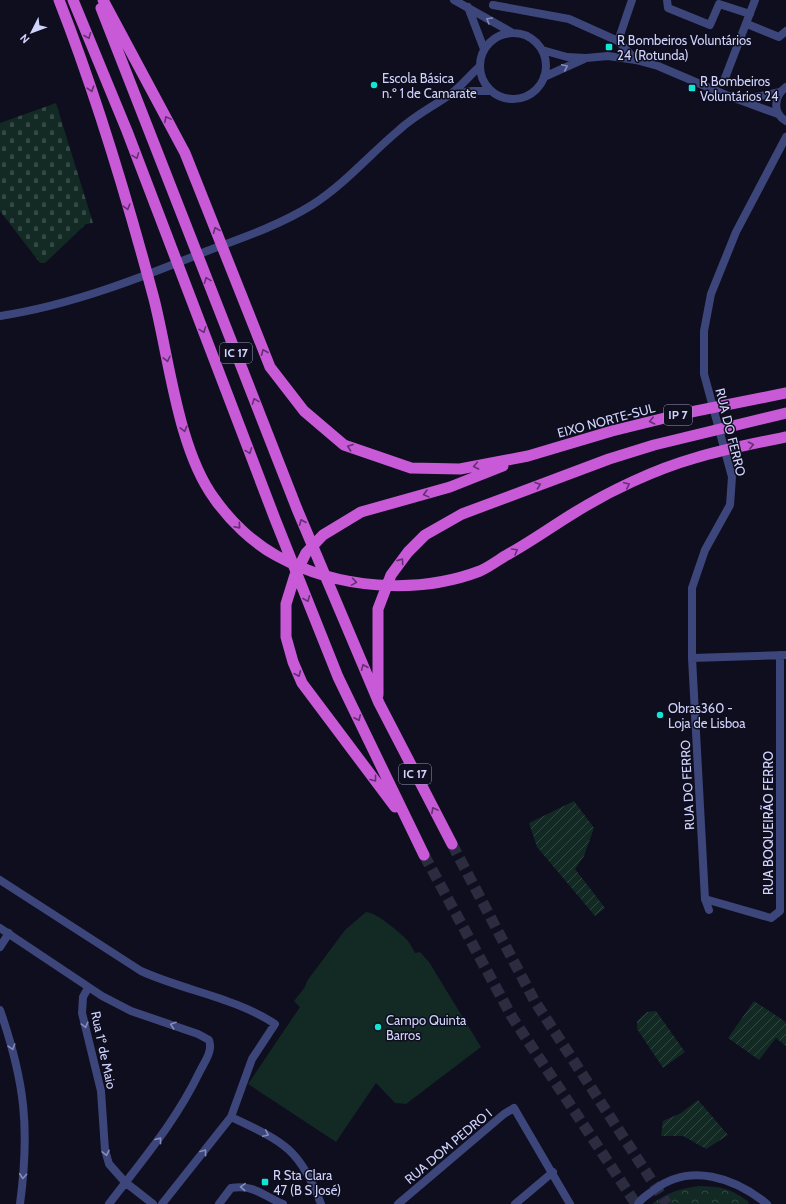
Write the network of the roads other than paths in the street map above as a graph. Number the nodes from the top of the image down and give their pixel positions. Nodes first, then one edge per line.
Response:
1 (59, 0) edge
2 (72, 0) edge
3 (98, 0) edge
4 (103, 0) edge
5 (454, 0) edge
6 (632, 0) edge
7 (667, 0) edge
8 (755, 0) edge
9 (468, 4) edge
10 (492, 5) dead end
11 (750, 14) junction
12 (746, 24) junction
13 (511, 32) junction
14 (786, 32) edge
15 (618, 41) junction
16 (484, 49) junction
17 (542, 50) junction
18 (586, 58) junction
19 (636, 60) junction
20 (479, 67) junction
21 (544, 77) junction
22 (725, 78) dead end
23 (783, 90) edge
24 (490, 91) junction
25 (449, 95) junction
26 (741, 100) junction
27 (778, 114) junction
28 (786, 122) edge
29 (786, 137) edge
30 (0, 316) edge
31 (786, 393) edge
32 (786, 414) edge
33 (786, 437) edge
34 (528, 456) junction
35 (783, 655) edge
36 (692, 658) junction
37 (379, 703) junction
38 (411, 830) junction
39 (452, 844) tunnel mouth
40 (424, 856) tunnel mouth
41 (0, 880) edge
42 (705, 899) junction
43 (709, 910) dead end
44 (0, 928) edge
45 (8, 933) junction
46 (0, 947) edge
47 (88, 988) junction
48 (0, 1010) edge
49 (231, 1117) junction
50 (553, 1172) junction
51 (125, 1182) junction
52 (273, 1202) edge
53 (402, 1203) edge
54 (20, 1204) edge
55 (109, 1204) edge
56 (153, 1204) edge
57 (162, 1204) edge
58 (219, 1204) edge
59 (283, 1204) edge
60 (321, 1204) edge
61 (515, 1204) edge
62 (570, 1204) edge
63 (638, 1204) edge
64 (767, 1204) edge

1 -> 33 highway
2 -> 38 highway, IC 17
37 -> 3 highway, IC 17
34 -> 4 highway
5 - 9 street
6 - 15 street
7 - 11 street
8 - 11 street
13 -> 9 street
9 - 16 street
10 - 15 street
11 - 12 street
12 - 14 street
12 - 22 street
13 - 16 street
13 - 17 street
15 - 19 street
16 - 20 street
17 - 18 street
17 - 21 street
18 - 19 street
21 -> 18 street
19 - 26 street
20 - 24 street
20 - 25 street
21 - 24 street
23 - 26 street
23 - 27 street
24 - 25 street
25 - 30 street
26 - 27 street
27 - 28 street
29 - 36 street, RUA DO FERRO
31 -> 34 highway, EIXO NORTE-SUL / IP 7
37 -> 32 highway
34 -> 38 highway
35 - 36 street
35 - 42 street, RUA BOQUEIRÃO FERRO
36 - 42 street, RUA DO FERRO
39 -> 37 highway, IC 17
38 - 40 highway, IC 17
41 - 49 street
42 - 43 street, RUA DO FERRO
44 - 45 street
45 - 46 street
45 - 47 street
47 -> 51 street, Rua 1º de Maio
51 -> 47 street
48 -> 54 street
57 -> 49 street
49 -> 60 street
50 - 53 street, RUA DOM PEDRO I
50 - 61 street
50 - 62 street
51 - 55 street
51 - 56 street, Rua 1º de Maio
52 -> 58 street
52 - 59 street
63 - 64 street

